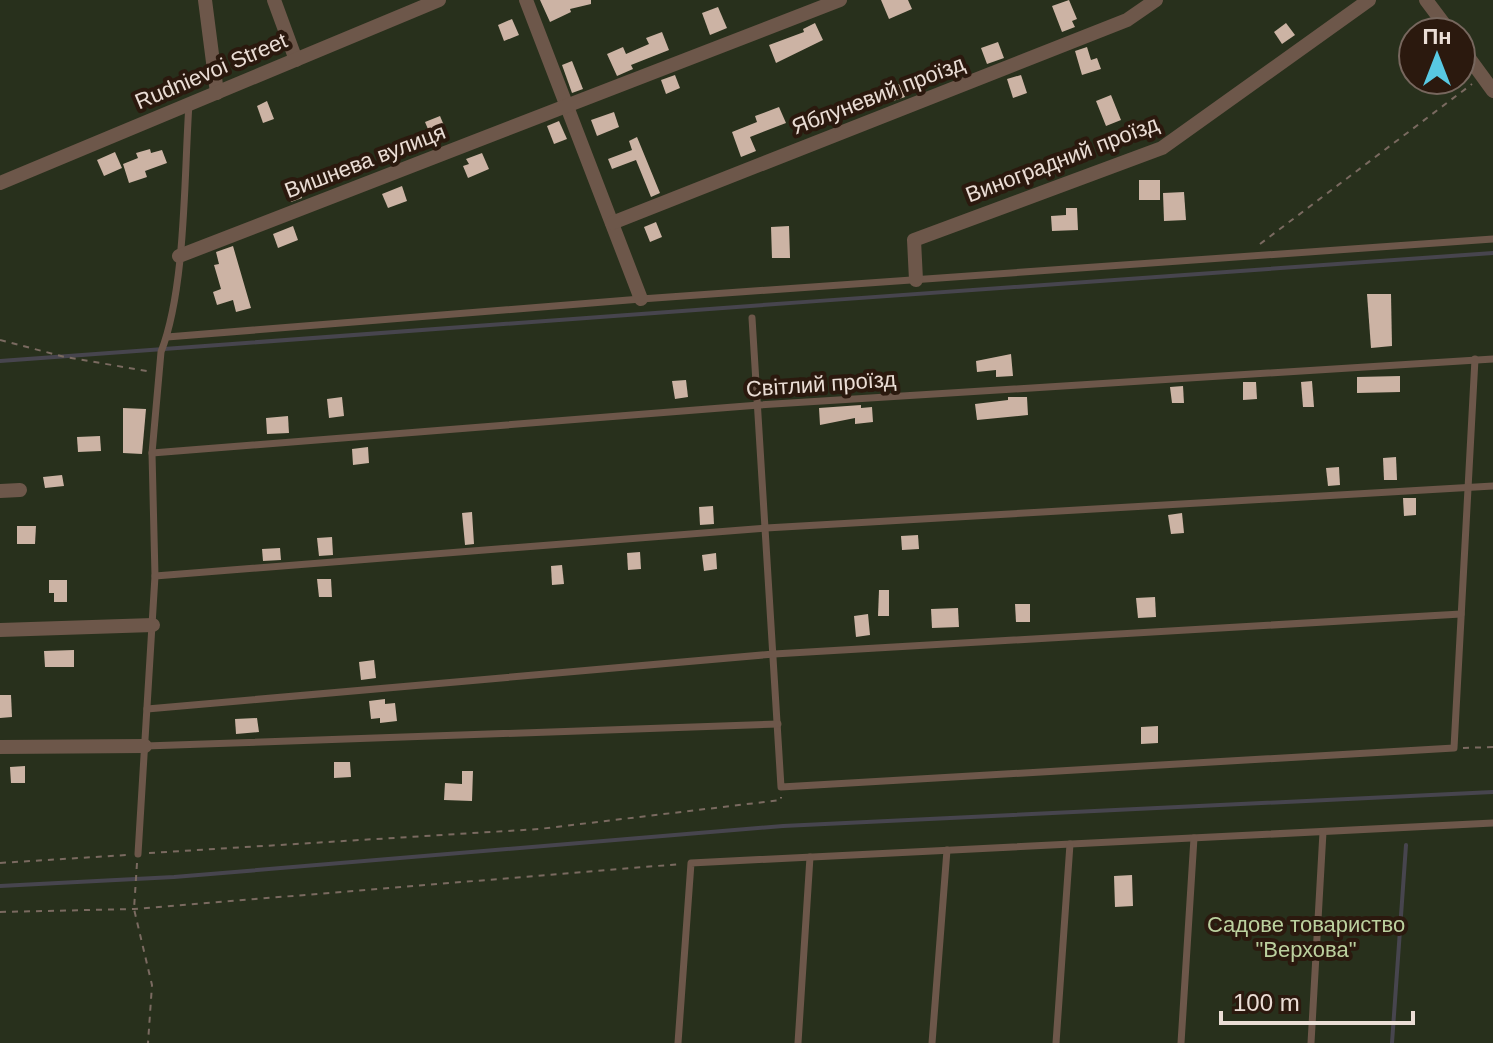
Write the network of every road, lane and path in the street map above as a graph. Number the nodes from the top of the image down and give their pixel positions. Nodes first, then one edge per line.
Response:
1 (205, 0) edge
2 (274, 0) edge
3 (439, 0) edge
4 (526, 0) edge
5 (840, 0) edge
6 (1156, 0) edge
7 (1369, 0) edge
8 (296, 60) junction
9 (1477, 69) edge
10 (1482, 76) junction
11 (1493, 91) edge
12 (217, 93) junction
13 (189, 104) junction
14 (567, 107) junction
15 (0, 183) edge
16 (612, 223) junction
17 (1493, 239) edge
18 (179, 256) junction
19 (1243, 257) junction
20 (916, 280) junction
21 (641, 299) junction
22 (752, 318) dead end
23 (167, 337) junction
24 (0, 340) edge
25 (1475, 359) junction
26 (1493, 359) edge
27 (160, 373) junction
28 (759, 405) junction
29 (152, 453) junction
30 (1493, 486) edge
31 (1468, 487) junction
32 (20, 490) dead end
33 (0, 491) edge
34 (766, 528) junction
35 (155, 576) junction
36 (1461, 614) junction
37 (153, 625) junction
38 (0, 630) edge
39 (774, 654) junction
40 (147, 709) junction
41 (778, 724) junction
42 (145, 746) junction
43 (0, 747) edge
44 (1493, 747) edge
45 (1454, 748) junction
46 (781, 787) junction
47 (1493, 823) edge
48 (1323, 832) junction
49 (1194, 838) junction
50 (1070, 844) junction
51 (947, 850) junction
52 (138, 854) junction
53 (810, 857) junction
54 (0, 863) edge
55 (691, 863) junction
56 (134, 909) junction
57 (0, 912) edge
58 (148, 1043) edge
59 (678, 1043) edge
60 (798, 1043) edge
61 (932, 1043) edge
62 (1056, 1043) edge
63 (1181, 1043) edge
64 (1311, 1043) edge

1 - 12 street
2 - 8 street
3 - 8 street, Rudnievoi Street
4 - 14 street
5 - 14 street, Вишнева вулиця
6 - 16 street, Яблуневий проїзд
7 - 20 street, Виноградний проїзд
8 - 12 street, Rudnievoi Street
9 - 10 street
10 - 11 street
10 - 19 path
12 - 13 street, Rudnievoi Street
13 - 15 street, Rudnievoi Street
13 - 18 lane
14 - 16 street
14 - 18 street, Вишнева вулиця
16 - 21 street
17 - 19 lane
18 - 23 lane
19 - 20 lane
20 - 21 lane
21 - 23 lane
22 - 28 lane
23 - 27 lane
24 - 27 path
25 - 26 lane, Світлий проїзд
25 - 28 lane, Світлий проїзд
25 - 31 lane
27 - 29 lane
28 - 29 lane, Світлий проїзд
28 - 34 lane
29 - 35 lane
30 - 31 lane
31 - 34 lane
31 - 36 lane
32 - 33 street
34 - 35 lane
34 - 39 lane
35 - 37 lane
36 - 39 lane
36 - 45 lane
37 - 38 street
37 - 40 lane
39 - 40 lane
39 - 41 lane
40 - 42 lane
41 - 42 lane
41 - 46 lane
42 - 43 street
42 - 52 lane
44 - 45 path
45 - 46 lane
46 - 52 path
47 - 48 lane
48 - 49 lane
48 - 64 lane
49 - 50 lane
49 - 63 lane
50 - 51 lane
50 - 62 lane
51 - 53 lane
51 - 61 lane
52 - 54 path
52 - 56 path
53 - 55 lane
53 - 60 lane
55 - 56 path
55 - 59 lane
56 - 57 path
56 - 58 path

